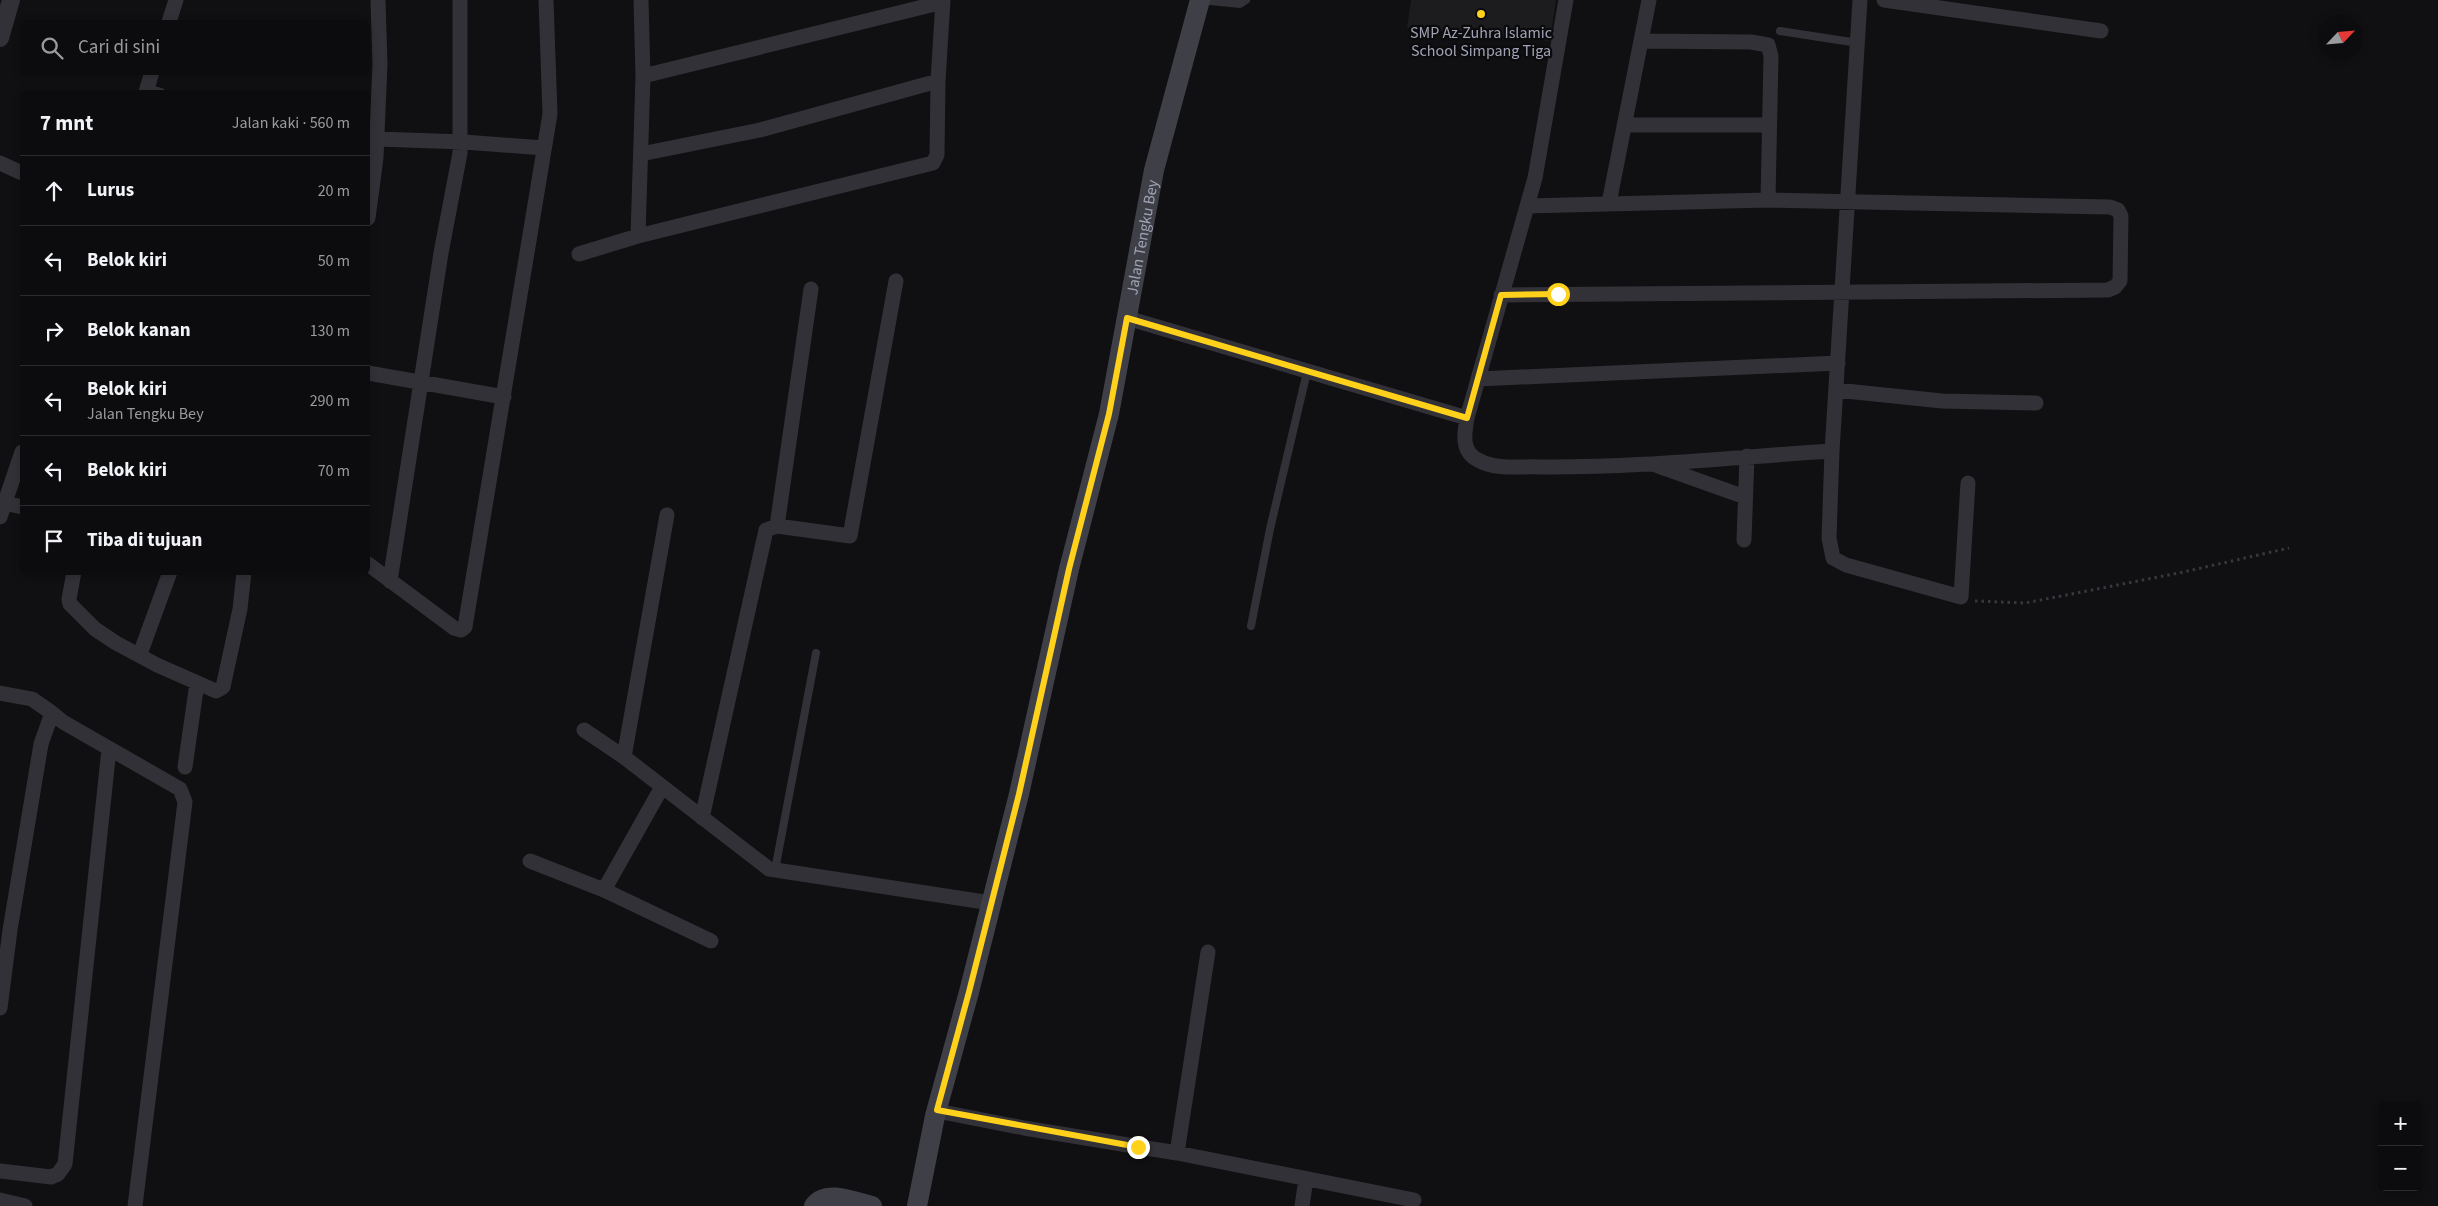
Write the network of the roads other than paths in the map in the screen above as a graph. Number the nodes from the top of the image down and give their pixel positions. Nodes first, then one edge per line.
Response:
1 (11, 0) edge
2 (176, 0) edge
3 (378, 0) edge
4 (460, 0) edge
5 (546, 0) edge
6 (641, 0) edge
7 (1200, 0) edge
8 (1246, 0) edge
9 (1566, 0) edge
10 (1649, 0) edge
11 (1860, 0) edge
12 (1884, 0) edge
13 (943, 1) edge
14 (170, 20) edge
15 (1780, 31) dead end
16 (2101, 32) dead end
17 (0, 38) edge
18 (1641, 41) junction
19 (1858, 44) junction
20 (152, 75) edge
21 (643, 76) junction
22 (938, 81) junction
23 (151, 90) edge
24 (1624, 125) junction
25 (1768, 125) junction
26 (377, 139) junction
27 (460, 141) junction
28 (544, 148) junction
29 (641, 154) junction
30 (0, 163) edge
31 (20, 172) edge
32 (370, 200) edge
33 (1768, 200) junction
34 (1609, 203) junction
35 (1848, 203) junction
36 (1527, 206) junction
37 (638, 236) junction
38 (579, 254) dead end
39 (896, 281) dead end
40 (810, 289) dead end
41 (1843, 290) junction
42 (1501, 295) junction
43 (1127, 318) junction
44 (1838, 363) junction
45 (1308, 372) junction
46 (370, 373) edge
47 (1478, 379) junction
48 (422, 383) junction
49 (1836, 390) junction
50 (504, 397) junction
51 (2036, 402) dead end
52 (1467, 418) junction
53 (1832, 451) junction
54 (1747, 456) junction
55 (20, 458) edge
56 (1652, 464) junction
57 (1968, 483) dead end
58 (1745, 496) junction
59 (20, 507) edge
60 (2, 510) edge
61 (667, 515) dead end
62 (777, 526) junction
63 (1744, 540) dead end
64 (370, 566) edge
65 (73, 575) edge
66 (169, 575) edge
67 (244, 575) edge
68 (390, 581) junction
69 (1251, 626) dead end
70 (816, 653) dead end
71 (140, 654) junction
72 (197, 683) junction
73 (0, 693) edge
74 (52, 713) junction
75 (584, 730) dead end
76 (110, 749) junction
77 (624, 757) junction
78 (186, 767) dead end
79 (662, 787) junction
80 (702, 818) junction
81 (530, 861) dead end
82 (774, 870) junction
83 (604, 890) junction
84 (991, 903) junction
85 (5, 930) edge
86 (711, 941) dead end
87 (1208, 952) dead end
88 (0, 1008) edge
89 (937, 1110) junction
90 (1177, 1153) junction
91 (0, 1171) edge
92 (1306, 1179) junction
93 (0, 1200) edge
94 (1387, 1200) edge
95 (1414, 1200) dead end
96 (24, 1206) edge
97 (135, 1206) edge
98 (814, 1206) edge
99 (872, 1206) edge
100 (917, 1206) edge
101 (1302, 1206) edge

1 - 17 street
2 - 14 street
3 - 26 street
4 - 27 street
5 - 28 street
6 - 21 street
7 - 8 lane
7 - 43 main road, Jalan Tengku Bey
9 - 36 street
10 - 18 street
11 - 19 street
12 - 16 street
13 - 21 street
13 - 22 street
15 - 19 lane
18 - 24 street
18 - 25 street
19 - 35 street
20 - 23 street
21 - 29 street
22 - 29 street
22 - 37 street
24 - 25 street
24 - 34 street
25 - 33 street
26 - 27 street
26 - 32 street
27 - 28 street
27 - 48 street
28 - 50 street
29 - 37 street
30 - 31 street
33 - 34 street
33 - 35 street
34 - 36 street
35 - 41 street
35 - 41 street
36 - 42 street
37 - 38 street
39 - 62 street
40 - 62 street
41 - 42 street
41 - 44 street
42 - 47 street
43 - 45 street
43 - 84 main road, Jalan Tengku Bey
44 - 47 street
44 - 49 street
45 - 52 street
45 - 69 lane
46 - 48 street
47 - 52 street
48 - 50 street
48 - 68 street
49 - 51 street
49 - 53 street
50 - 68 street
52 - 56 street
53 - 54 street
53 - 57 street
54 - 56 street
54 - 58 street
55 - 60 street
56 - 58 street
58 - 63 street
59 - 60 street
61 - 77 street
62 - 80 street
64 - 68 street
65 - 71 street
66 - 71 street
67 - 72 street
70 - 82 lane
71 - 72 street
72 - 78 street
73 - 74 street
74 - 76 street
74 - 85 street
75 - 77 street
76 - 91 street
76 - 97 street
77 - 79 street
79 - 80 street
79 - 83 street
80 - 82 street
81 - 83 street
82 - 84 street
83 - 86 street
84 - 89 main road, Jalan Tengku Bey
85 - 88 street
87 - 90 street
89 - 90 street
89 - 100 main road, Jalan Tengku Bey
90 - 92 street
92 - 94 street
92 - 101 street
93 - 96 street
94 - 95 street
98 - 99 main road

